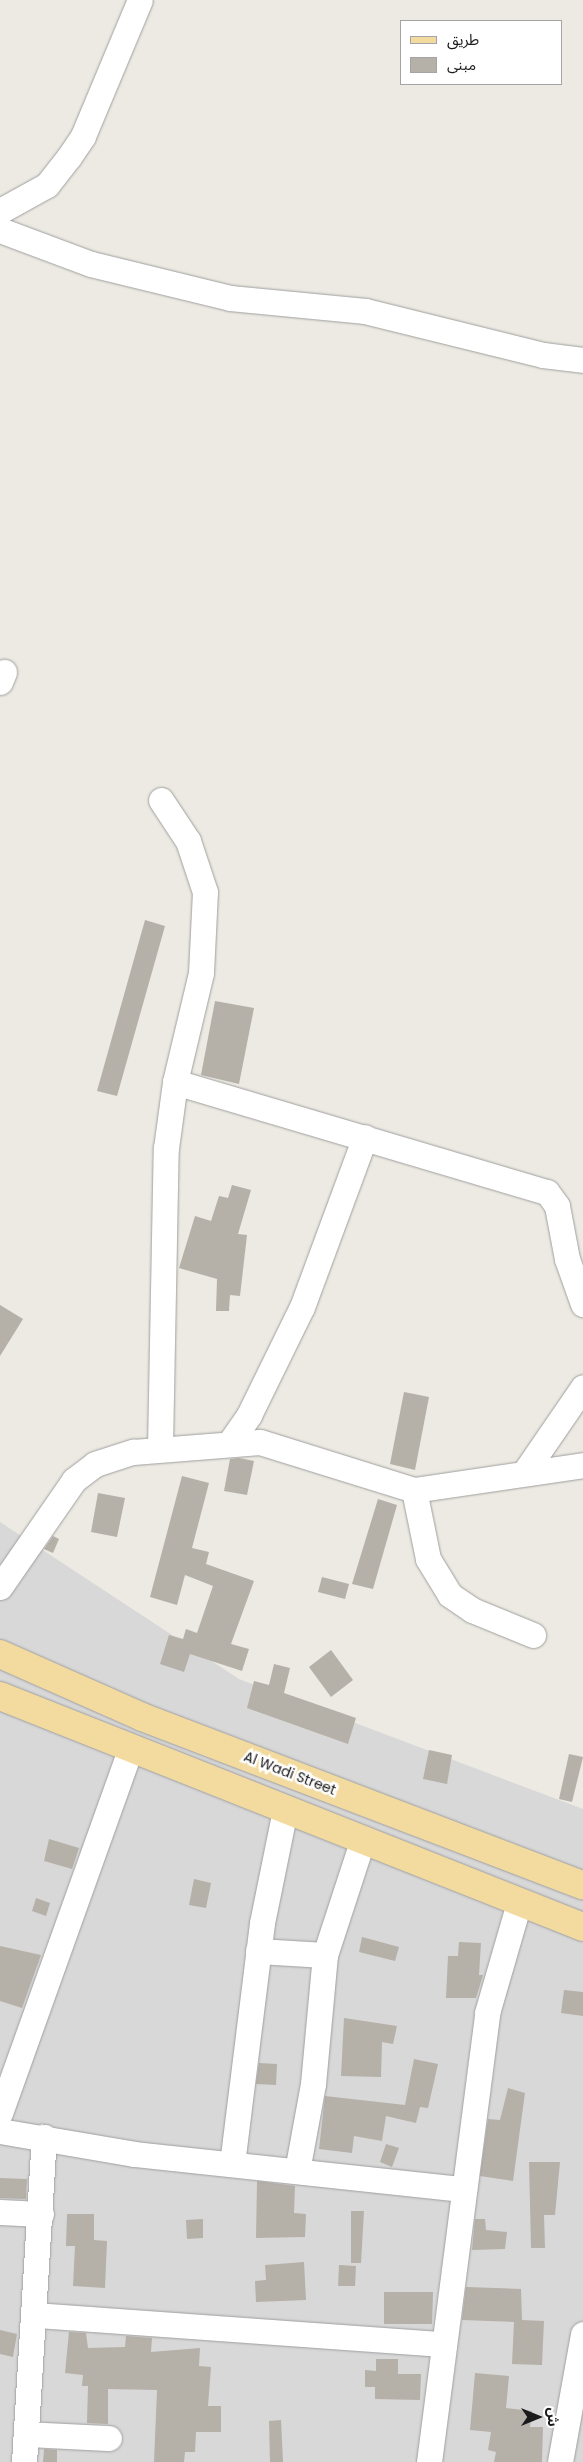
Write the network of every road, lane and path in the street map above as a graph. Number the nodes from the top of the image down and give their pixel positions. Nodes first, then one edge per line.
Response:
1 (140, 0) edge
2 (0, 211) edge
3 (0, 230) edge
4 (583, 360) edge
5 (161, 800) dead end
6 (176, 1082) junction
7 (365, 1137) junction
8 (583, 1304) edge
9 (583, 1387) edge
10 (231, 1441) junction
11 (160, 1447) junction
12 (583, 1466) edge
13 (524, 1473) junction
14 (414, 1490) junction
15 (0, 1587) edge
16 (533, 1635) dead end
17 (0, 1654) edge
18 (0, 1696) edge
19 (130, 1749) junction
20 (285, 1810) junction
21 (362, 1842) junction
22 (583, 1885) edge
23 (520, 1903) junction
24 (583, 1927) edge
25 (258, 1951) junction
26 (325, 1956) junction
27 (0, 2113) edge
28 (0, 2131) edge
29 (44, 2137) junction
30 (232, 2164) junction
31 (297, 2171) junction
32 (464, 2189) junction
33 (0, 2212) edge
34 (42, 2214) junction
35 (36, 2315) junction
36 (583, 2334) edge
37 (444, 2344) junction
38 (26, 2434) junction
39 (109, 2438) dead end
40 (24, 2462) edge
41 (429, 2462) edge
42 (560, 2462) edge

1 - 2 street
3 - 4 street
5 - 6 street
6 - 7 street
6 - 11 street
7 - 8 street
7 - 10 street
9 - 13 street
10 - 11 street
10 - 14 street
11 - 15 street
12 - 13 street
13 - 14 street
14 - 16 street
17 - 22 main road, Al Wadi Street
18 - 19 main road
19 - 20 main road
19 - 27 street
20 - 21 main road
20 - 25 street
21 - 23 main road
21 - 26 street
23 - 24 main road
23 - 32 street
25 - 26 street
25 - 30 street
26 - 31 street
28 - 29 street
29 - 30 street
29 - 34 street
30 - 31 street
31 - 32 street
32 - 37 street
33 - 34 street
34 - 35 street
35 - 37 street
35 - 38 street
36 - 42 street
37 - 41 street
38 - 39 street
38 - 40 street

